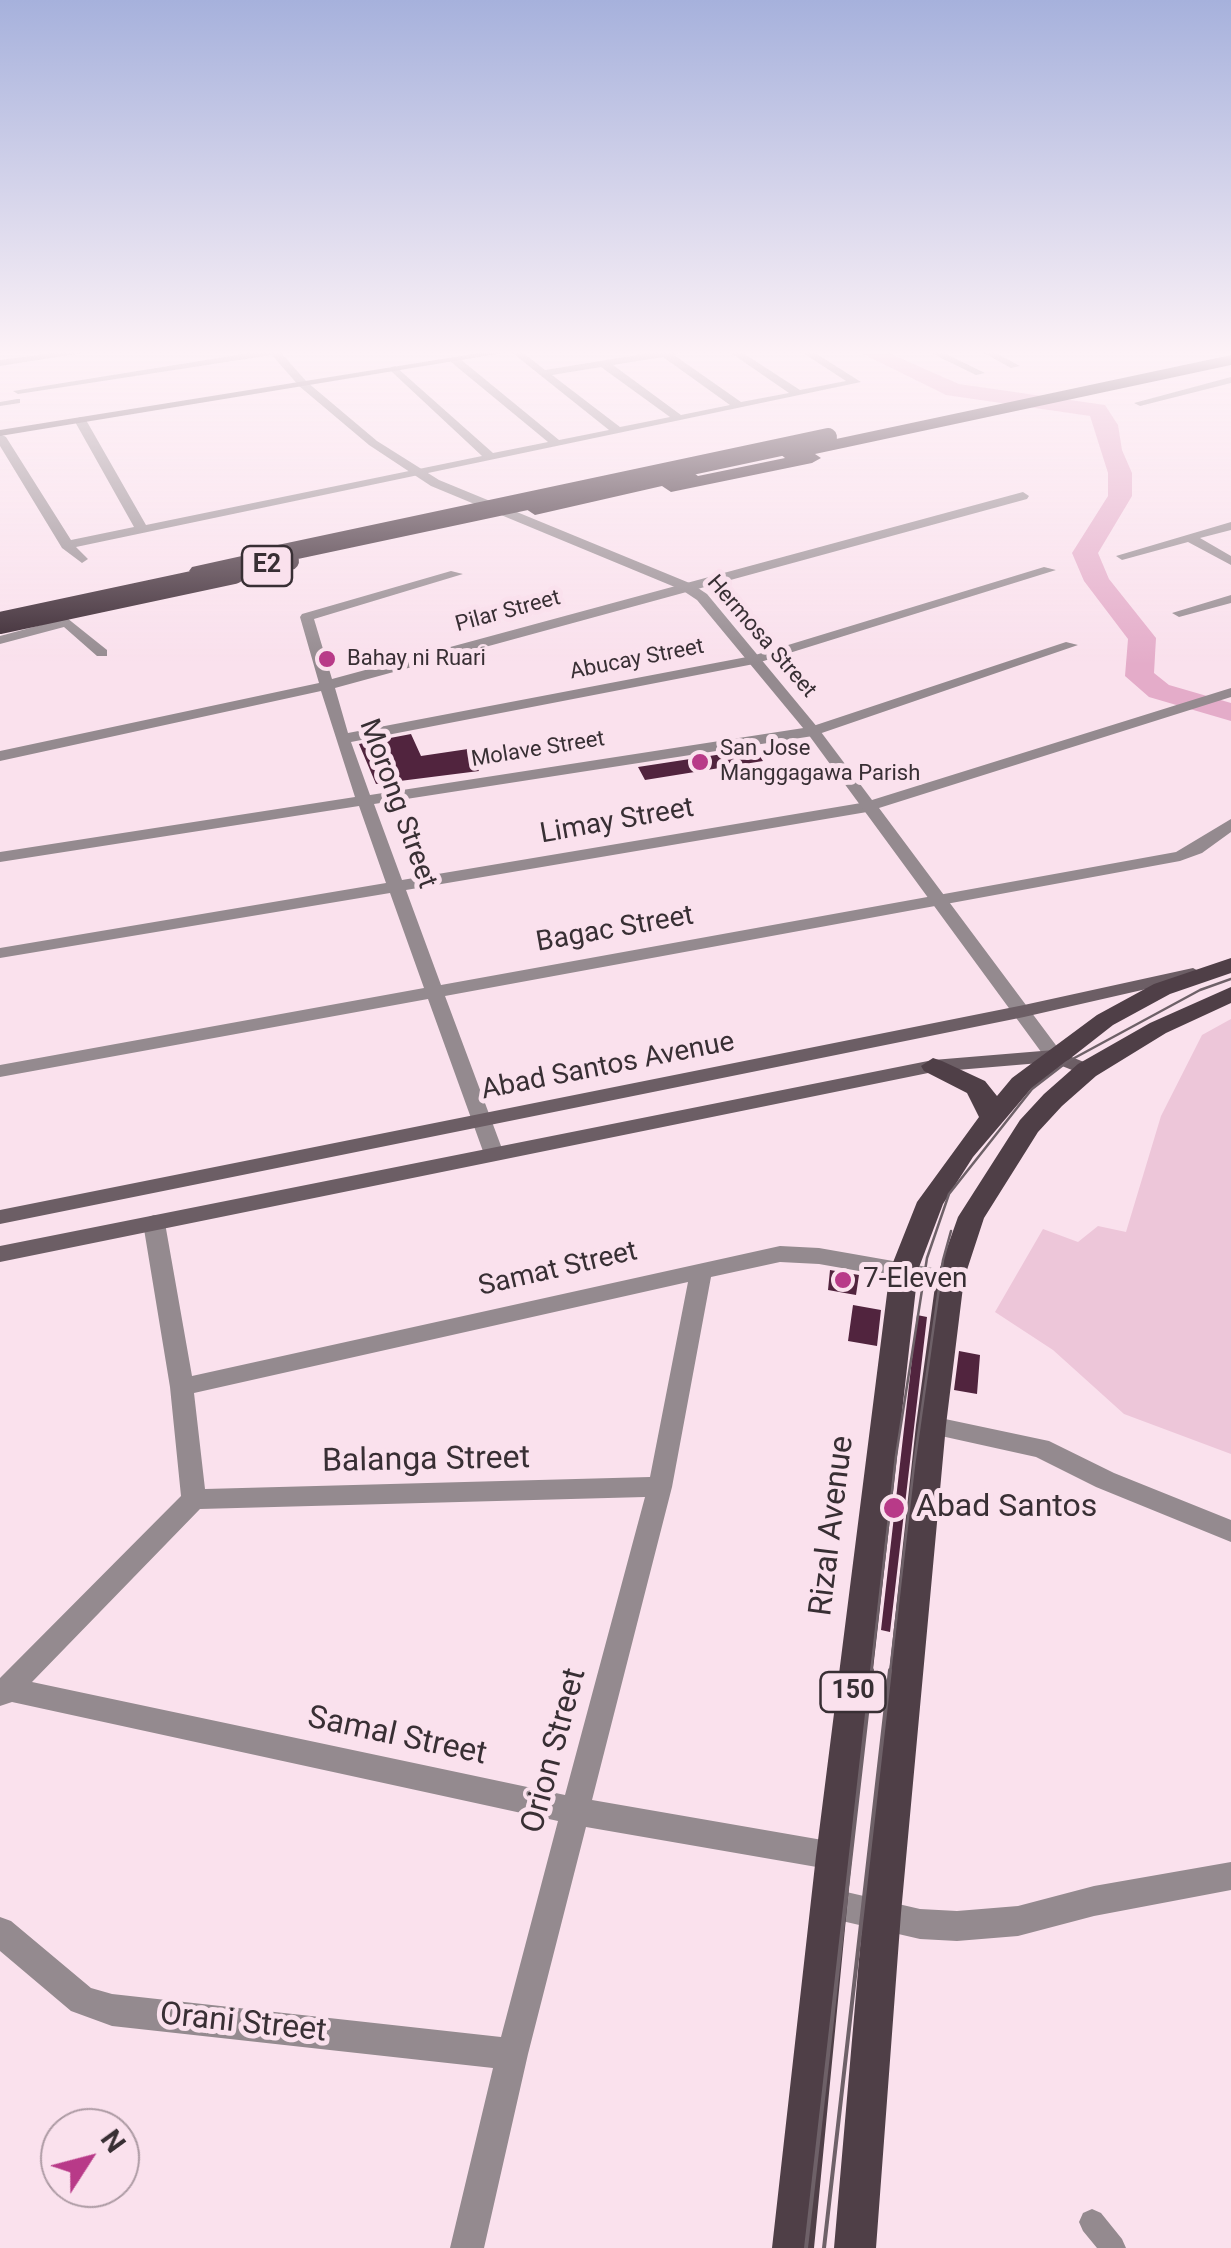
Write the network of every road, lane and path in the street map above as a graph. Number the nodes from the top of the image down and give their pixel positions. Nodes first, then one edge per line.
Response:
1 (13, 456) edge
2 (100, 456) edge
3 (393, 456) edge
4 (495, 456) edge
5 (741, 456) edge
6 (774, 456) edge
7 (824, 456) edge
8 (490, 457) joint
9 (417, 472) junction
10 (1023, 496) dead end
11 (535, 508) junction
12 (1231, 526) edge
13 (141, 528) junction
14 (1190, 538) junction
15 (67, 545) junction
16 (1122, 556) dead end
17 (82, 559) dead end
18 (1231, 561) edge
19 (1049, 570) dead end
20 (456, 574) dead end
21 (688, 587) junction
22 (1231, 599) edge
23 (0, 613) edge
24 (1179, 613) dead end
25 (0, 623) edge
26 (0, 640) edge
27 (1071, 645) dead end
28 (102, 652) dead end
29 (754, 660) junction
30 (326, 685) junction
31 (1231, 692) edge
32 (813, 731) junction
33 (342, 740) junction
34 (0, 756) edge
35 (366, 799) junction
36 (867, 808) junction
37 (1231, 824) edge
38 (0, 857) edge
39 (398, 886) junction
40 (938, 900) junction
41 (0, 953) edge
42 (1228, 965) edge
43 (435, 990) junction
44 (1231, 994) edge
45 (1024, 1011) junction
46 (1054, 1056) junction
47 (932, 1066) junction
48 (1087, 1070) junction
49 (0, 1071) edge
50 (991, 1117) junction
51 (481, 1120) junction
52 (494, 1154) junction
53 (0, 1217) edge
54 (154, 1223) junction
55 (0, 1254) edge
56 (702, 1269) junction
57 (904, 1270) junction
58 (950, 1279) junction
59 (182, 1387) junction
60 (931, 1425) junction
61 (660, 1488) junction
62 (194, 1499) junction
63 (1231, 1531) edge
64 (3, 1693) edge
65 (576, 1811) junction
66 (834, 1856) junction
67 (1231, 1876) edge
68 (830, 1902) junction
69 (882, 1913) junction
70 (0, 1932) edge
71 (512, 2054) junction
72 (1092, 2222) dead end
73 (466, 2248) edge
74 (793, 2248) edge
75 (856, 2248) edge
76 (1113, 2248) edge

1 - 15 street
2 - 13 street
3 - 9 street, Hermosa Street
4 - 8 street
5 - 23 highway, E2, bridge
6 - 11 highway, E2
7 - 11 highway
8 - 9 street
9 - 13 street
9 - 21 street, Hermosa Street
10 - 21 street, Pilar Street
11 - 25 highway, E2, bridge
12 - 14 street
13 - 15 street
14 - 16 street
14 - 18 street
15 - 17 street
19 - 29 street, Abucay Street
20 - 30 street, Morong Street
21 - 29 street, Hermosa Street
21 - 30 street, Pilar Street
22 - 24 street
26 - 28 street
27 - 32 street, Molave Street
29 - 32 street, Hermosa Street
29 - 33 street, Abucay Street
30 - 33 street, Morong Street
30 - 34 street, Pilar Street
31 - 36 street, Limay Street
32 - 35 street, Molave Street
32 - 36 street, Hermosa Street
33 - 35 street, Morong Street
35 - 38 street, Molave Street
35 - 39 street, Morong Street
36 - 39 street, Limay Street
36 - 40 street, Hermosa Street
37 - 40 street, Bagac Street
39 - 41 street, Limay Street
39 - 43 street, Morong Street
40 - 43 street, Bagac Street
40 - 45 street, Hermosa Street
42 - 45 main road, Abad Santos Avenue
42 - 46 main road, Rizal Avenue / 150
43 - 49 street, Bagac Street
43 - 51 street, Morong Street
44 - 48 main road, 150
45 - 46 street, Hermosa Street
45 - 51 main road, Abad Santos Avenue
46 - 47 main road
46 - 48 main road
46 - 50 main road, Rizal Avenue / 150
47 - 50 main road
47 - 52 main road
48 - 58 main road, 150
50 - 57 main road, Rizal Avenue / 150
51 - 52 street, Morong Street
51 - 53 main road, Abad Santos Avenue
52 - 54 main road
54 - 55 main road
54 - 59 street
56 - 57 street, Samat Street
56 - 59 street, Samat Street
56 - 61 street, Orion Street
57 - 58 street, Samat Street
57 - 66 main road, Rizal Avenue / 150
58 - 60 main road, 150
59 - 62 street
60 - 63 street
60 - 69 main road, 150
61 - 62 street, Balanga Street
61 - 65 street, Orion Street
62 - 64 street
64 - 65 street, Samal Street
65 - 66 street, Samal Street
65 - 71 street, Orion Street
66 - 68 main road, Rizal Avenue / 150
67 - 69 street
68 - 69 street
68 - 74 main road, Rizal Avenue / 150
69 - 75 main road, 150
70 - 71 street, Orani Street
71 - 73 street, Orion Street
72 - 76 street

